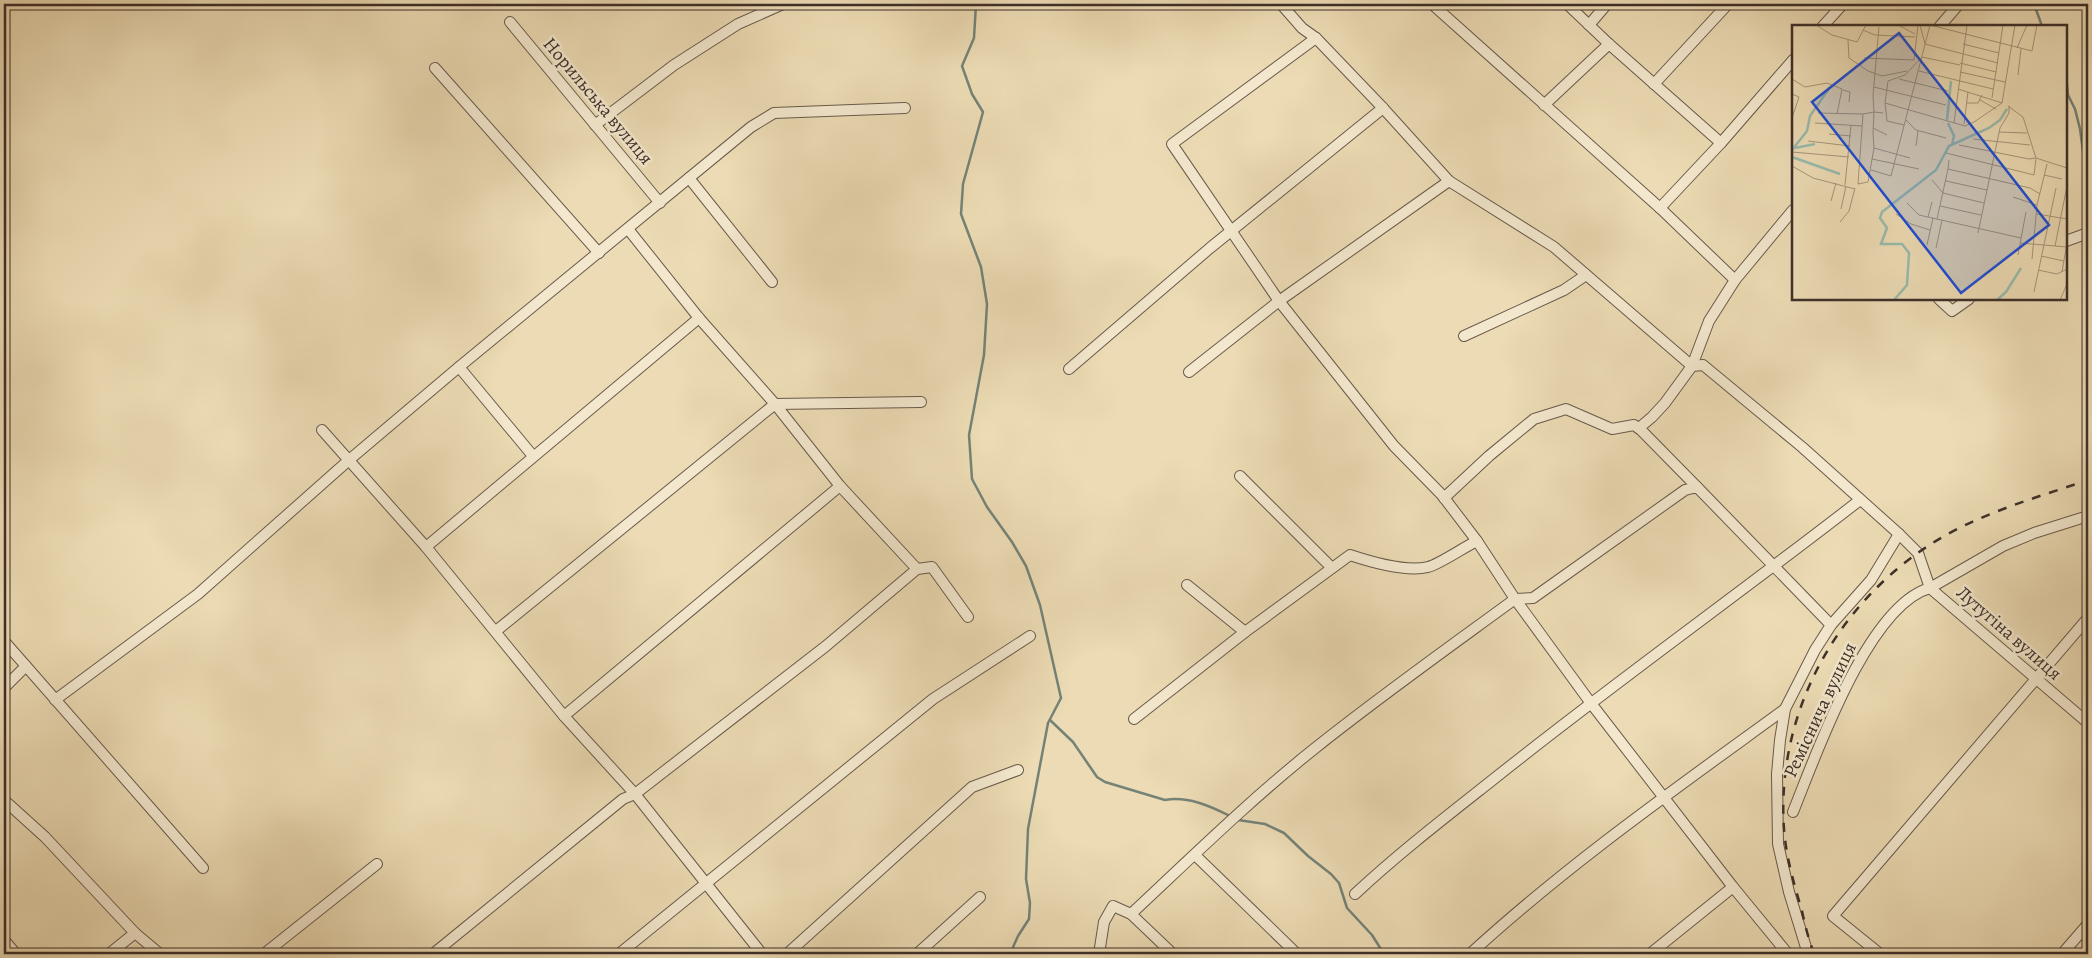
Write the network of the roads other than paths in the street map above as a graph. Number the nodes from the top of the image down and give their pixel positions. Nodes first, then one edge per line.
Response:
1 (783, 4) edge
2 (1281, 4) edge
3 (1432, 4) edge
4 (1567, 4) edge
5 (1607, 4) edge
6 (1728, 4) edge
7 (1843, 4) edge
8 (1959, 4) edge
9 (510, 22) dead end
10 (1589, 25) junction
11 (1824, 25) edge
12 (1941, 25) edge
13 (1316, 38) junction
14 (1609, 44) junction
15 (1792, 61) edge
16 (435, 68) dead end
17 (1654, 84) junction
18 (1544, 105) junction
19 (904, 108) dead end
20 (1383, 108) junction
21 (595, 125) junction
22 (1721, 143) junction
23 (689, 178) junction
24 (1449, 181) junction
25 (660, 203) junction
26 (1660, 208) junction
27 (1792, 211) edge
28 (628, 229) junction
29 (1232, 230) junction
30 (2088, 233) edge
31 (2067, 241) edge
32 (599, 253) junction
33 (1586, 275) junction
34 (1735, 280) junction
35 (772, 282) dead end
36 (1940, 300) edge
37 (1968, 300) edge
38 (1279, 301) junction
39 (699, 318) junction
40 (1464, 336) dead end
41 (1692, 366) junction
42 (459, 367) junction
43 (1069, 370) dead end
44 (1189, 372) dead end
45 (921, 402) dead end
46 (775, 404) junction
47 (1639, 428) junction
48 (322, 430) dead end
49 (533, 456) junction
50 (349, 460) junction
51 (1240, 476) dead end
52 (840, 486) junction
53 (1697, 487) junction
54 (1444, 498) junction
55 (1860, 500) junction
56 (2088, 516) edge
57 (1899, 534) junction
58 (1477, 541) junction
59 (426, 547) junction
60 (1774, 567) junction
61 (1332, 568) junction
62 (917, 569) junction
63 (1187, 585) dead end
64 (1930, 588) junction
65 (1515, 599) junction
66 (968, 617) dead end
67 (2088, 618) edge
68 (1831, 626) junction
69 (496, 631) junction
70 (1245, 632) junction
71 (1030, 636) dead end
72 (4, 640) edge
73 (26, 666) junction
74 (2035, 679) junction
75 (4, 688) edge
76 (55, 700) junction
77 (1590, 702) junction
78 (1785, 709) junction
79 (564, 716) junction
80 (1134, 720) dead end
81 (2088, 723) edge
82 (1018, 770) dead end
83 (635, 794) junction
84 (1664, 798) junction
85 (4, 800) edge
86 (1793, 812) dead end
87 (1195, 854) junction
88 (377, 864) dead end
89 (203, 868) dead end
90 (705, 882) junction
91 (1733, 887) junction
92 (1355, 894) dead end
93 (980, 897) dead end
94 (1131, 914) junction
95 (2088, 924) edge
96 (135, 933) junction
97 (4, 940) edge
98 (16, 954) edge
99 (109, 954) edge
100 (160, 954) edge
101 (264, 954) edge
102 (433, 954) edge
103 (619, 954) edge
104 (762, 954) edge
105 (787, 954) edge
106 (917, 954) edge
107 (1099, 954) edge
108 (1173, 954) edge
109 (1297, 954) edge
110 (1470, 954) edge
111 (1650, 954) edge
112 (1788, 954) edge
113 (1808, 954) edge
114 (1880, 954) edge
115 (2062, 954) edge

1 - 21 street
2 - 13 street
3 - 18 street
4 - 10 street
5 - 10 street
6 - 17 street
7 - 11 street
8 - 12 street
9 - 21 street, Норильська вулиця
10 - 14 street
13 - 20 street
13 - 29 street
14 - 17 street
14 - 18 street
15 - 22 street
16 - 32 street
17 - 22 street
18 - 26 street
19 - 23 street
20 - 24 street
20 - 29 street
21 - 25 street, Норильська вулиця
22 - 26 street
23 - 25 street
23 - 35 street
24 - 33 street
24 - 38 street
25 - 28 street
26 - 34 street
27 - 34 street
28 - 32 street
28 - 39 street
29 - 38 street
29 - 43 street
30 - 31 street
32 - 42 street
33 - 40 street
33 - 41 street
34 - 41 street
36 - 37 street
38 - 44 street
38 - 54 street
39 - 46 street
39 - 49 street
41 - 47 street
41 - 55 street
42 - 49 street
42 - 50 street
45 - 46 street
46 - 52 street
46 - 69 street
47 - 53 street
47 - 54 street
48 - 50 street
49 - 59 street
50 - 59 street
50 - 76 street
51 - 61 street
52 - 62 street
52 - 79 street
53 - 60 street
53 - 65 street
54 - 58 street
55 - 57 street
55 - 60 street
56 - 64 street, Реміснича вулиця
57 - 64 street
57 - 68 street
58 - 61 street
58 - 65 street
59 - 69 street
60 - 68 street
60 - 77 street
61 - 70 street
62 - 66 street
62 - 83 street
63 - 70 street
64 - 74 street, Лутугіна вулиця
64 - 86 street, Реміснича вулиця
65 - 77 street
65 - 87 street
67 - 74 street
68 - 78 street
69 - 79 street
70 - 80 street
71 - 90 street
72 - 73 street
73 - 75 street
73 - 76 street
74 - 81 street, Лутугіна вулиця
74 - 114 street
76 - 89 street
77 - 84 street
77 - 92 street
78 - 84 street
78 - 113 street
79 - 83 street
82 - 105 street
83 - 90 street
83 - 102 street
84 - 91 street
84 - 110 street
85 - 96 street
87 - 94 street
87 - 109 street
88 - 101 street
90 - 103 street
90 - 104 street
91 - 111 street
91 - 112 street
93 - 106 street
94 - 107 street
94 - 108 street
95 - 115 street
96 - 99 street
96 - 100 street
97 - 98 street

